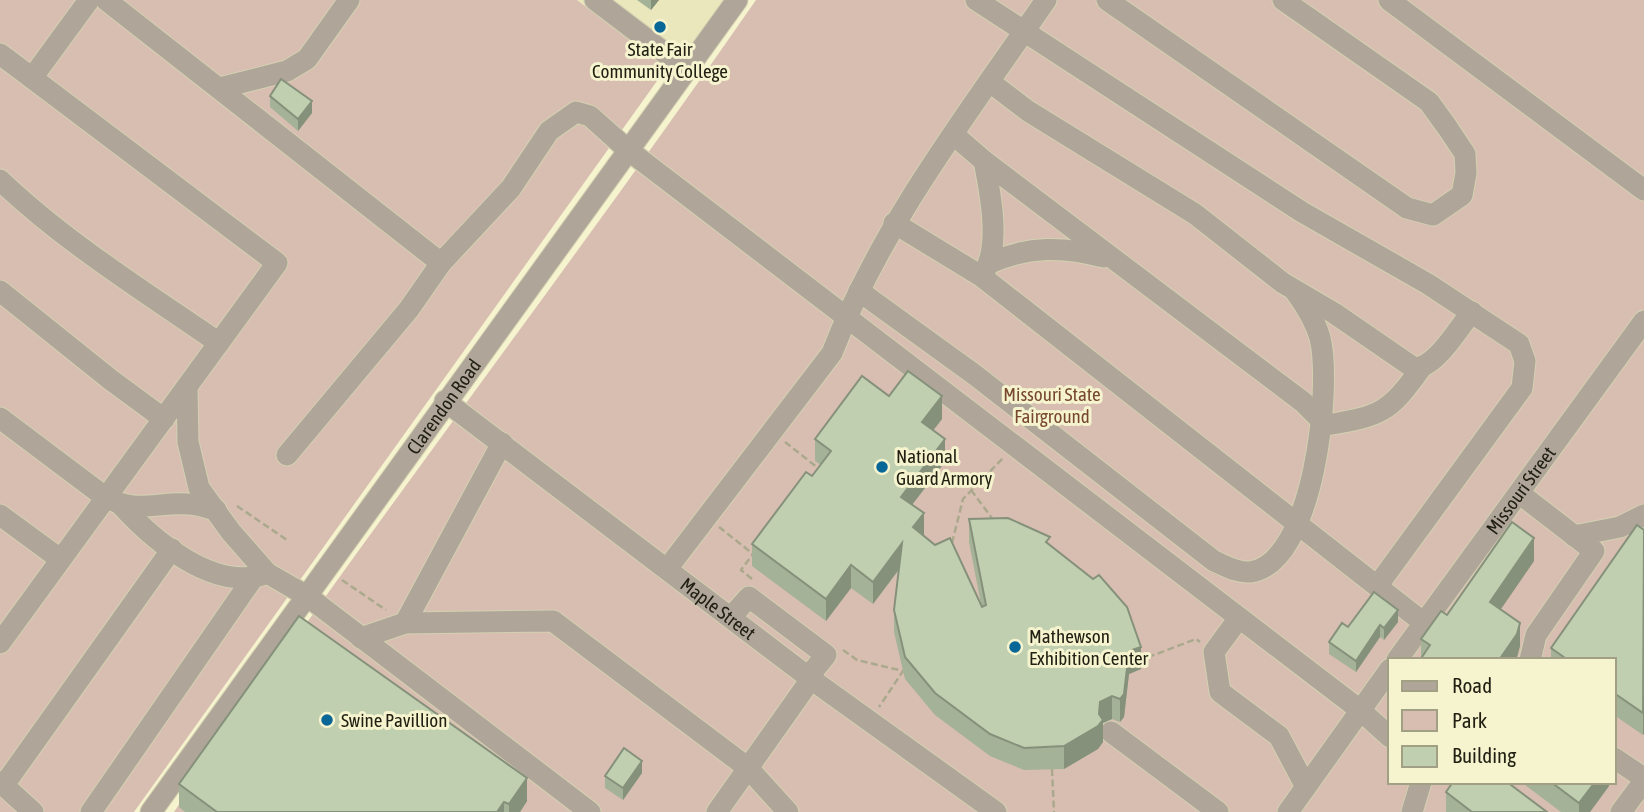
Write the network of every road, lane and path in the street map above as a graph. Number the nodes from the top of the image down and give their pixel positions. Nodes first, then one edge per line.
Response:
1 (89, 0) edge
2 (106, 0) edge
3 (349, 0) edge
4 (595, 0) edge
5 (737, 0) edge
6 (976, 0) edge
7 (1046, 0) edge
8 (1107, 0) edge
9 (1283, 0) edge
10 (1389, 0) edge
11 (1024, 33) junction
12 (0, 54) edge
13 (686, 69) junction
14 (32, 78) junction
15 (990, 82) junction
16 (220, 88) junction
17 (954, 135) junction
18 (628, 150) junction
19 (984, 161) junction
20 (0, 180) edge
21 (1644, 190) edge
22 (894, 223) junction
23 (1114, 260) junction
24 (441, 263) junction
25 (985, 270) junction
26 (0, 291) edge
27 (859, 291) junction
28 (1295, 291) junction
29 (1472, 312) junction
30 (846, 317) junction
31 (1644, 321) edge
32 (219, 343) junction
33 (1421, 368) junction
34 (187, 388) junction
35 (445, 401) junction
36 (0, 418) edge
37 (164, 419) junction
38 (1322, 421) junction
39 (772, 431) junction
40 (502, 443) junction
41 (1015, 446) junction
42 (287, 455) dead end
43 (819, 469) edge
44 (971, 489) junction
45 (1518, 493) junction
46 (114, 502) junction
47 (223, 507) junction
48 (0, 515) edge
49 (1644, 515) edge
50 (706, 517) junction
51 (1296, 520) junction
52 (1001, 530) edge
53 (1574, 536) junction
54 (287, 541) dead end
55 (952, 544) edge
56 (172, 549) junction
57 (758, 558) edge
58 (60, 559) junction
59 (667, 569) junction
60 (260, 575) junction
61 (339, 578) dead end
62 (1378, 585) junction
63 (307, 596) junction
64 (1239, 618) junction
65 (1424, 623) junction
66 (405, 624) junction
67 (361, 638) junction
68 (1, 641) edge
69 (1214, 652) junction
70 (1398, 658) edge
71 (1530, 658) edge
72 (1138, 662) edge
73 (903, 671) edge
74 (1388, 672) edge
75 (810, 678) junction
76 (1360, 710) junction
77 (870, 721) junction
78 (1111, 732) dead end
79 (1388, 735) edge
80 (1616, 759) edge
81 (748, 768) junction
82 (1052, 769) dead end
83 (1644, 780) edge
84 (2, 783) edge
85 (1423, 784) edge
86 (1306, 787) junction
87 (579, 809) edge
88 (33, 812) edge
89 (91, 812) edge
90 (151, 812) edge
91 (717, 812) edge
92 (788, 812) edge
93 (996, 812) edge
94 (1054, 812) edge
95 (1218, 812) edge
96 (1288, 812) edge
97 (1412, 812) edge
98 (1621, 812) edge

1 - 14 street
2 - 16 street
3 - 16 street
4 - 13 street
5 - 13 street, Clarendon Road
6 - 11 street
7 - 11 street
8 - 9 street
10 - 21 street
11 - 15 street
11 - 29 street
12 - 14 street
13 - 18 street, Clarendon Road
14 - 32 street
15 - 17 street
15 - 28 street
16 - 24 street
17 - 19 street
17 - 22 street
18 - 24 street
18 - 30 street
18 - 35 street, Clarendon Road
19 - 23 street
19 - 25 street
20 - 32 street
22 - 25 street
22 - 27 street
23 - 25 street
23 - 38 street
24 - 42 street
25 - 51 street
26 - 37 street
27 - 30 street
27 - 51 street
28 - 33 street
28 - 38 street
29 - 33 street
29 - 62 street
30 - 39 street
30 - 41 street
31 - 45 street, Missouri Street
32 - 34 street
33 - 38 street
34 - 37 street
34 - 47 street
35 - 40 street, Maple Street
35 - 63 street, Clarendon Road
36 - 46 street
37 - 46 street
38 - 51 street
39 - 43 path
39 - 50 street
40 - 59 street, Maple Street
40 - 66 street
41 - 44 path
41 - 64 street
44 - 52 path
44 - 55 path
45 - 53 street
45 - 65 street, Missouri Street
46 - 47 street
46 - 56 street
46 - 58 street
47 - 54 path
47 - 60 street
48 - 58 street
49 - 53 street
50 - 57 path
50 - 59 street
51 - 62 street
53 - 71 street
56 - 60 street
56 - 84 street
58 - 68 street
59 - 75 street, Maple Street
60 - 63 street
60 - 89 street
61 - 66 path
62 - 65 street
63 - 67 street
63 - 90 street, Clarendon Road
64 - 69 street
64 - 76 street
65 - 70 street, Missouri Street
66 - 67 street
66 - 81 street
67 - 87 street
69 - 72 path
69 - 86 street
73 - 77 path
74 - 76 street
75 - 77 street, Maple Street
75 - 81 street
76 - 79 street
76 - 86 street
77 - 93 street, Maple Street
78 - 95 street
80 - 83 street
81 - 91 street
81 - 92 street
82 - 94 path
83 - 98 street
84 - 88 street
85 - 97 street
86 - 96 street

